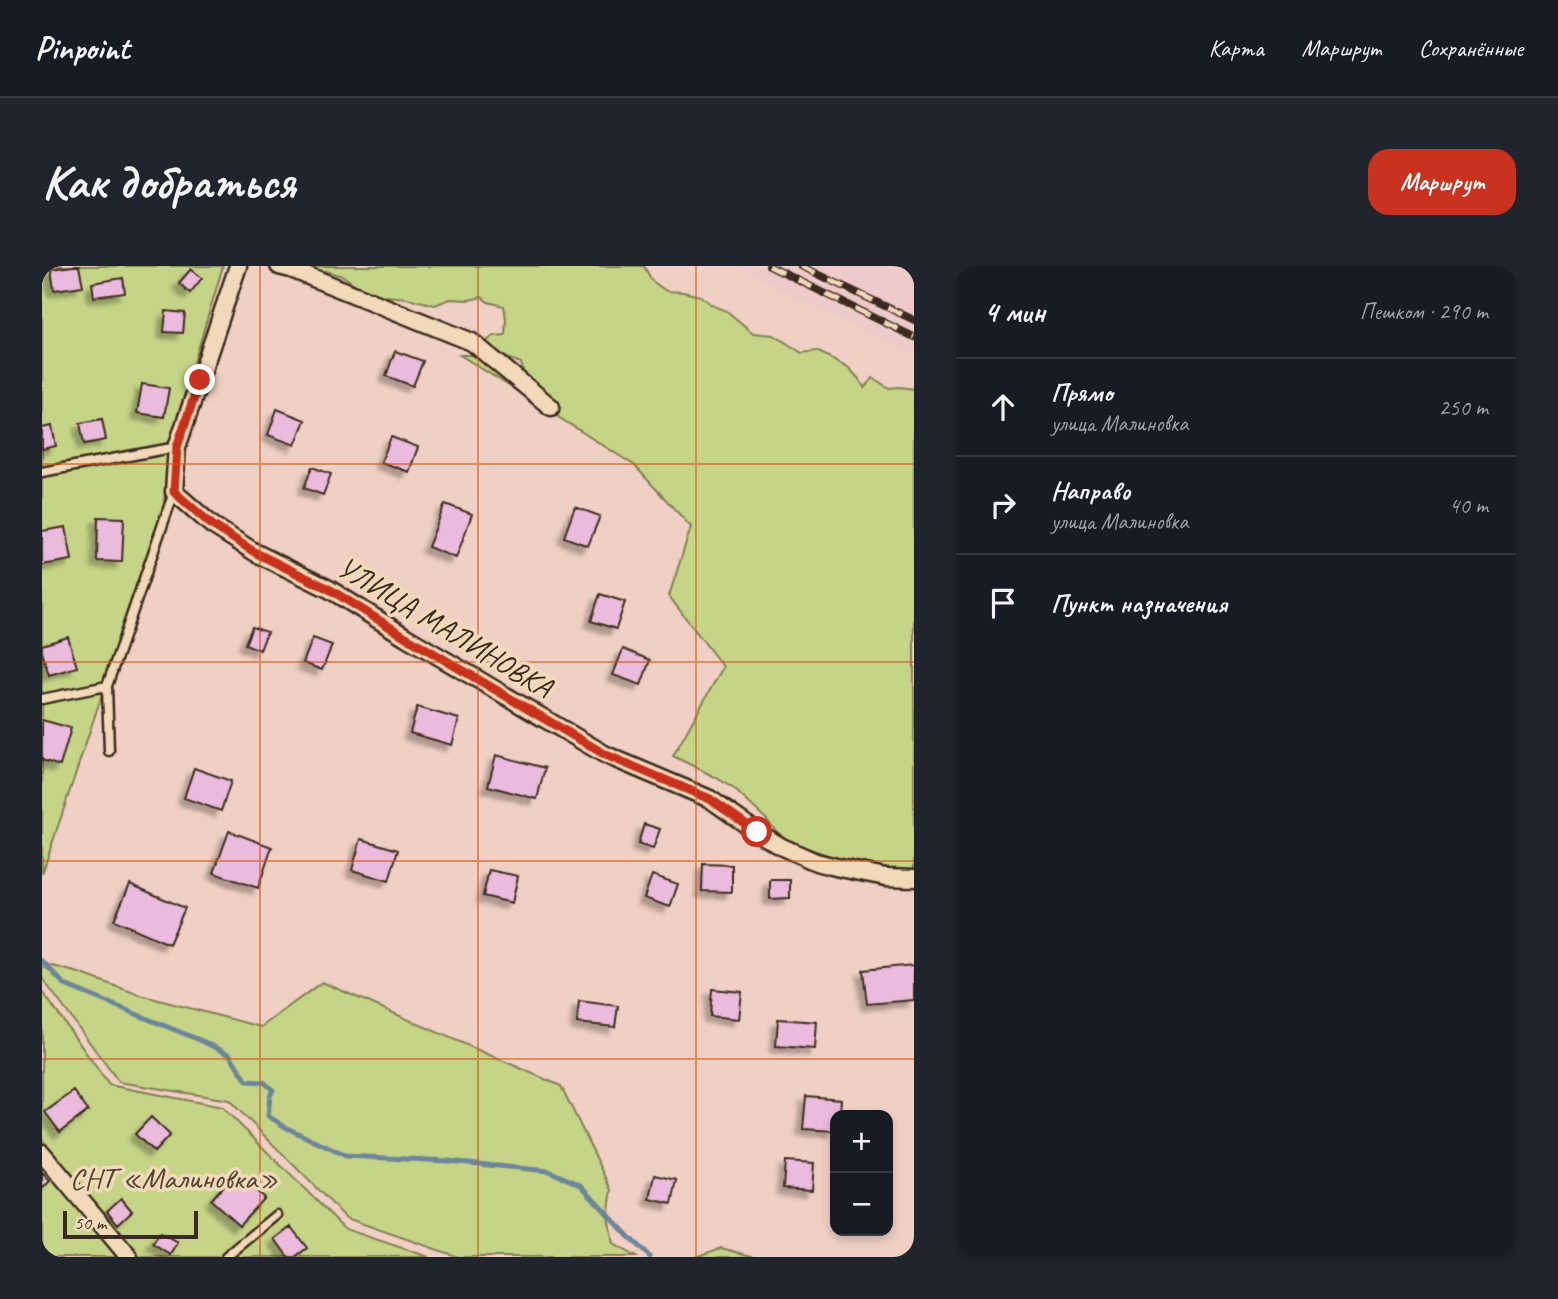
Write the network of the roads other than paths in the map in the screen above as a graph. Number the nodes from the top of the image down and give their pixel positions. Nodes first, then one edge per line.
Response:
1 (238, 266) edge
2 (279, 266) edge
3 (551, 407) dead end
4 (177, 447) junction
5 (42, 472) edge
6 (174, 492) junction
7 (107, 686) junction
8 (42, 699) edge
9 (109, 751) dead end
10 (914, 878) edge
11 (42, 1153) edge
12 (277, 1215) dead end
13 (129, 1257) edge
14 (226, 1257) edge

1 - 4 street
2 - 3 street
4 - 5 lane
4 - 6 street
6 - 7 lane
6 - 10 street, УЛИЦА МАЛИНОВКА
7 - 8 lane
7 - 9 lane
11 - 13 street
12 - 14 lane

